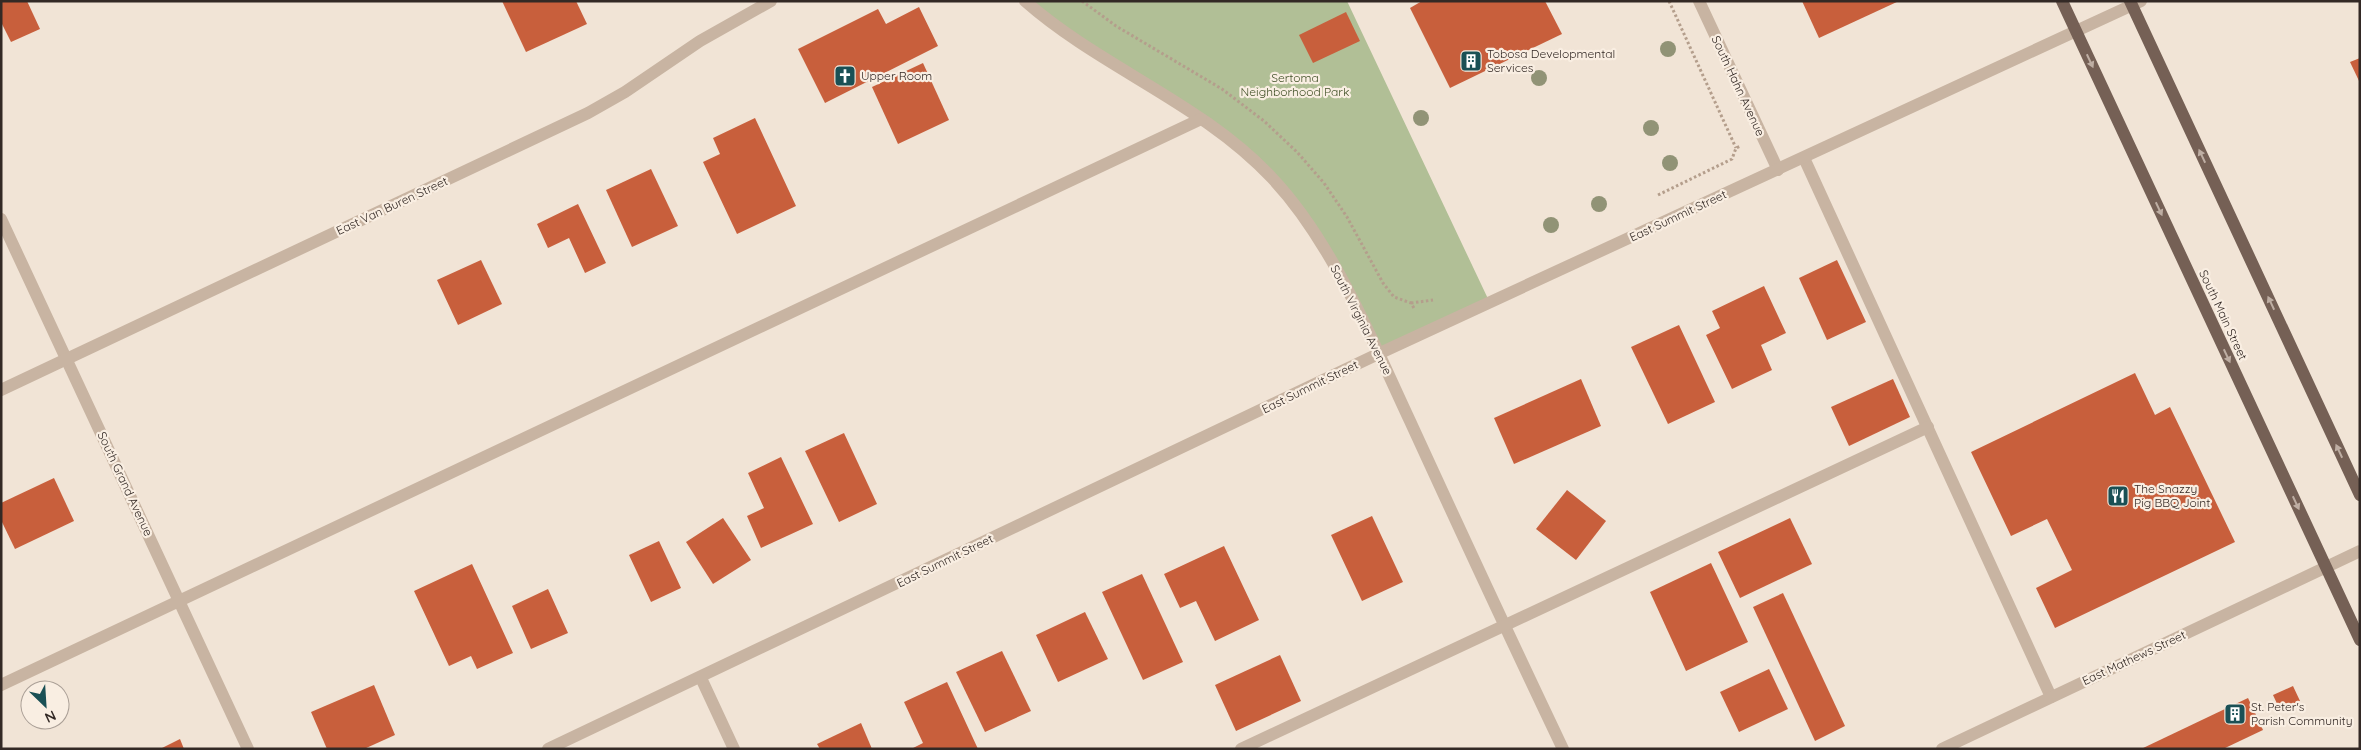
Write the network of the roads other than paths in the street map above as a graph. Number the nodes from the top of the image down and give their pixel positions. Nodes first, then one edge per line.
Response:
1 (771, 1) edge
2 (1025, 1) edge
3 (1699, 1) edge
4 (2062, 1) edge
5 (2134, 3) edge
6 (2076, 30) junction
7 (1202, 118) junction
8 (1804, 158) junction
9 (1778, 170) junction
10 (1, 219) edge
11 (1378, 354) junction
12 (68, 359) junction
13 (1, 390) edge
14 (1928, 427) junction
15 (2360, 495) edge
16 (2360, 551) edge
17 (2326, 567) junction
18 (179, 602) junction
19 (1505, 625) junction
20 (2360, 640) edge
21 (701, 678) junction
22 (1, 685) edge
23 (2052, 697) junction
24 (248, 749) edge
25 (548, 749) edge
26 (734, 749) edge
27 (1241, 749) edge
28 (1563, 749) edge
29 (1942, 749) edge

1 - 12 street, East Van Buren Street
2 - 7 street, South Virginia Avenue
3 - 9 street, South Hahn Avenue
4 - 6 main road, South Main Street
5 - 6 street, East Summit Street
15 -> 5 main road
6 - 8 street, East Summit Street
6 -> 17 main road, South Main Street
7 - 11 street, South Virginia Avenue
7 - 18 street
8 - 9 street, East Summit Street
8 - 14 street
9 - 11 street, East Summit Street
10 - 12 street, South Grand Avenue
11 - 19 street, South Virginia Avenue
11 - 21 street, East Summit Street
12 - 13 street, East Van Buren Street
12 - 18 street, South Grand Avenue
14 - 19 street
14 - 23 street
16 - 17 street, East Mathews Street
17 - 20 main road, South Main Street
17 - 23 street, East Mathews Street
18 - 22 street
18 - 24 street, South Grand Avenue
19 - 27 street
19 - 28 street, South Virginia Avenue
21 - 25 street, East Summit Street
21 - 26 street
23 - 29 street, East Mathews Street

